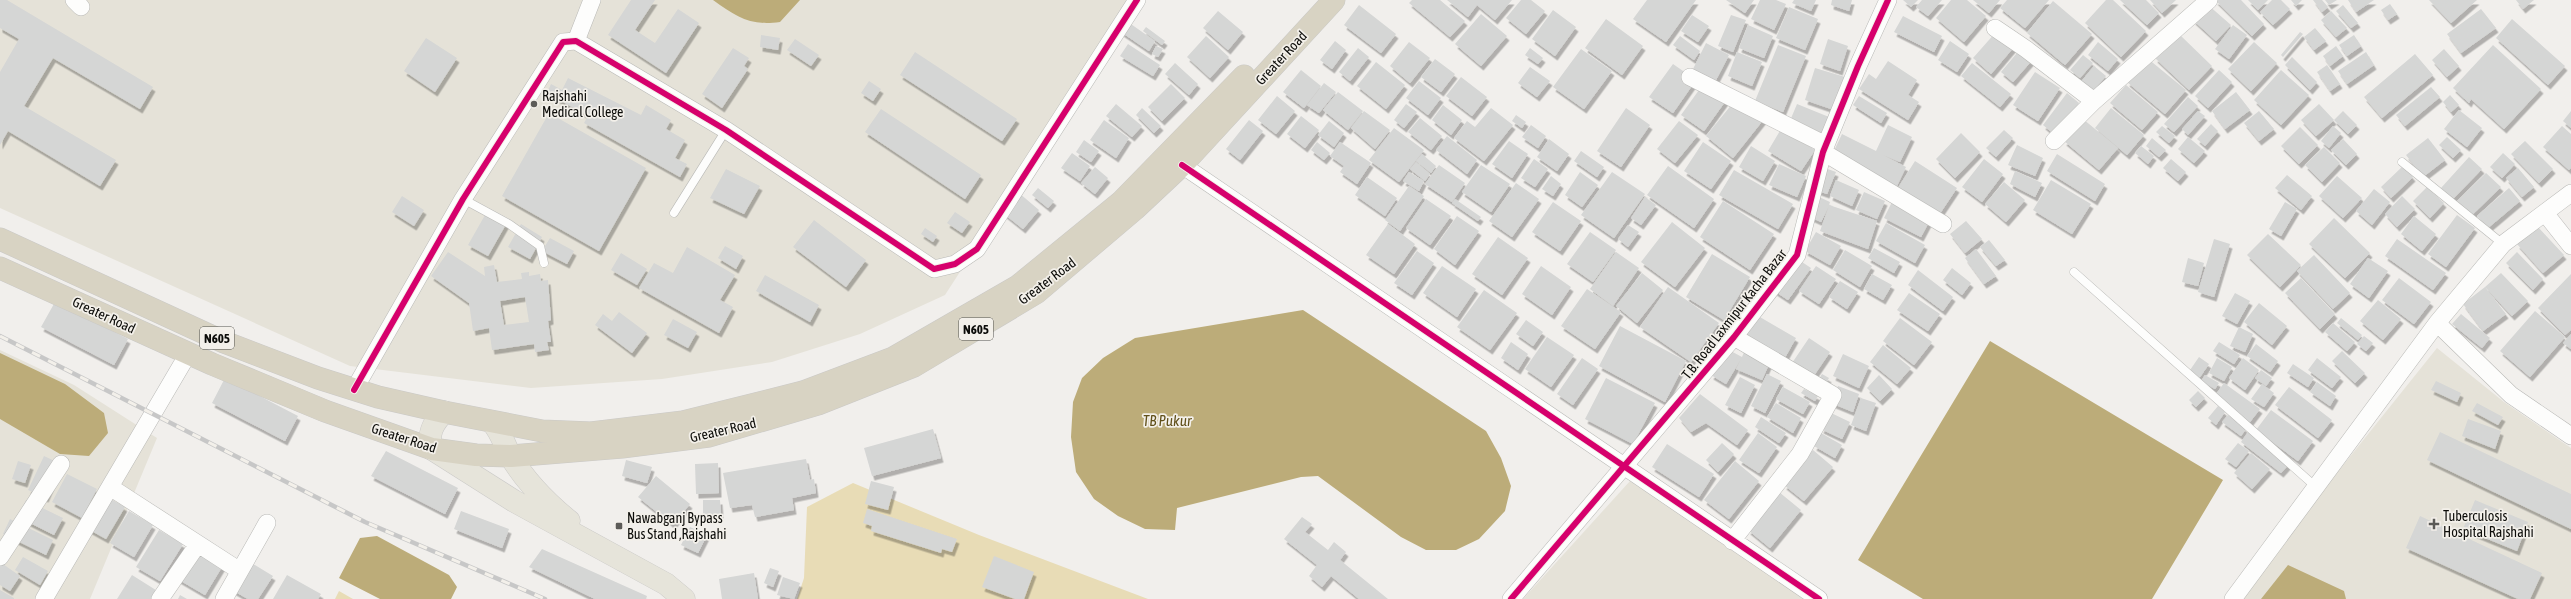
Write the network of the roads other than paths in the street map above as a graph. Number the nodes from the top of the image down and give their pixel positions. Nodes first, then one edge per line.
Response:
1 (592, 0) edge
2 (1137, 0) edge
3 (1314, 0) edge
4 (1334, 0) edge
5 (1888, 0) edge
6 (2209, 0) edge
7 (1994, 28) dead end
8 (576, 41) junction
9 (1261, 68) junction
10 (1690, 77) dead end
11 (2094, 101) junction
12 (726, 130) junction
13 (2054, 141) dead end
14 (1824, 149) junction
15 (2402, 162) dead end
16 (1182, 165) junction
17 (2571, 193) edge
18 (463, 199) junction
19 (674, 213) dead end
20 (2545, 213) junction
21 (1943, 224) dead end
22 (0, 239) edge
23 (2503, 244) junction
24 (2571, 246) edge
25 (544, 263) dead end
26 (0, 268) edge
27 (2074, 272) dead end
28 (2437, 323) junction
29 (1734, 338) junction
30 (188, 354) junction
31 (354, 390) junction
32 (444, 412) junction
33 (492, 422) junction
34 (2571, 436) edge
35 (432, 449) junction
36 (511, 456) junction
37 (61, 464) dead end
38 (1624, 467) junction
39 (110, 487) junction
40 (2316, 488) junction
41 (268, 524) dead end
42 (1732, 541) junction
43 (198, 544) junction
44 (607, 552) junction
45 (0, 556) edge
46 (240, 570) junction
47 (44, 599) edge
48 (160, 599) edge
49 (224, 599) edge
50 (684, 599) edge
51 (1511, 599) edge
52 (1819, 599) edge
53 (2233, 599) edge

1 - 8 street
2 - 12 street
3 - 9 highway, Greater Road / N605
4 - 9 highway, Greater Road / N605
5 - 14 street, T.B. Road Laxmipur Kacha Bazar
6 - 11 street
7 - 11 street
8 - 12 street
8 - 18 street
9 - 16 highway, Greater Road / N605
9 - 33 highway, Greater Road / N605
10 - 14 street
11 - 13 street
12 - 19 lane
14 - 21 street
14 - 29 street, T.B. Road Laxmipur Kacha Bazar
15 - 23 lane
16 - 36 highway, Greater Road / N605
16 - 38 street
17 - 20 street
18 - 25 lane
18 - 31 street
20 - 23 street
20 - 24 street
22 - 31 highway, Greater Road / N605
23 - 28 street
26 - 30 highway, Greater Road / N605
27 - 40 lane
28 - 34 street
28 - 40 street
29 - 38 street, T.B. Road Laxmipur Kacha Bazar
29 - 42 street
30 - 35 highway, Greater Road / N605
30 - 39 street
31 - 32 highway, Greater Road / N605
32 - 33 highway, Greater Road / N605
32 - 35 main road
33 - 36 main road
35 - 36 highway, Greater Road / N605
35 - 44 main road
36 - 44 main road
37 - 45 street
38 - 42 street
38 - 51 street, T.B. Road Laxmipur Kacha Bazar
39 - 43 street
39 - 47 street
40 - 53 street
41 - 46 street
42 - 52 street
43 - 46 street
43 - 48 street
44 - 50 main road
46 - 49 street

